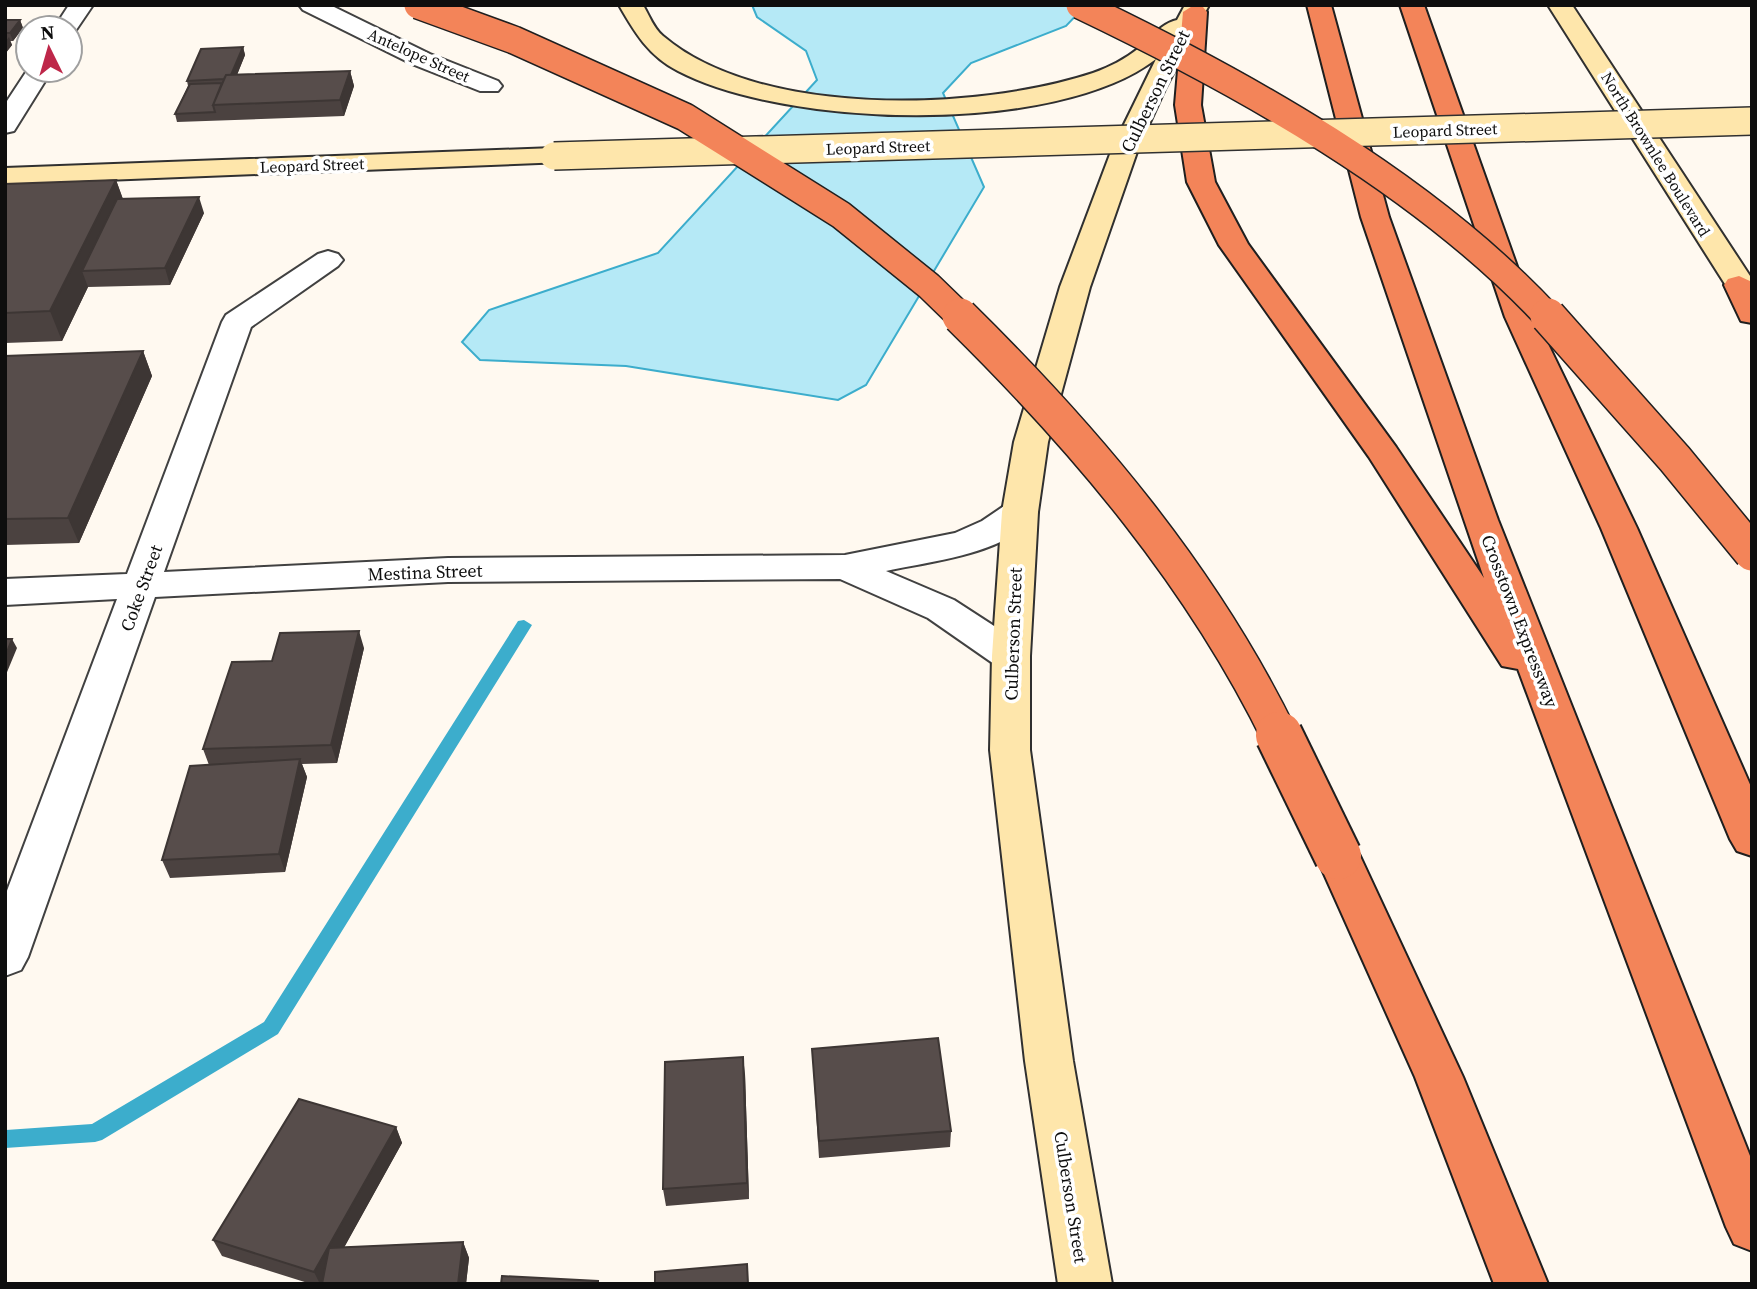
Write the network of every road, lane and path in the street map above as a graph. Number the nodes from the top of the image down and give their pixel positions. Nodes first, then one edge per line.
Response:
1 (311, 5) edge
2 (418, 5) edge
3 (631, 5) edge
4 (1080, 5) edge
5 (1319, 5) edge
6 (1412, 5) edge
7 (1560, 5) edge
8 (1196, 9) edge
9 (31, 84) edge
10 (489, 86) dead end
11 (1752, 121) edge
12 (5, 125) edge
13 (5, 176) edge
14 (328, 260) dead end
15 (1745, 294) edge
16 (1752, 314) edge
17 (1020, 512) junction
18 (1752, 553) edge
19 (845, 567) junction
20 (142, 586) junction
21 (5, 593) edge
22 (1011, 656) junction
23 (1558, 719) junction
24 (1752, 839) edge
25 (5, 957) edge
26 (1752, 1227) edge
27 (1085, 1284) edge
28 (1521, 1284) edge

1 - 10 street, Antelope Street
2 - 28 highway, bridge
3 - 8 main road
4 - 18 highway, bridge
5 - 23 highway, Crosstown Expressway
6 - 24 highway
7 - 15 main road, North Brownlee Boulevard
8 - 17 main road, Culberson Street
8 - 23 highway
9 - 12 street
11 - 13 main road, Leopard Street, bridge
14 - 20 street, Coke Street
15 - 16 highway
17 - 19 street, Mestina Street
17 - 22 main road, Culberson Street
19 - 20 street, Mestina Street
19 - 22 street, Mestina Street
20 - 21 street, Mestina Street
20 - 25 street, Coke Street
22 - 27 main road, Culberson Street
23 - 26 highway, Crosstown Expressway

